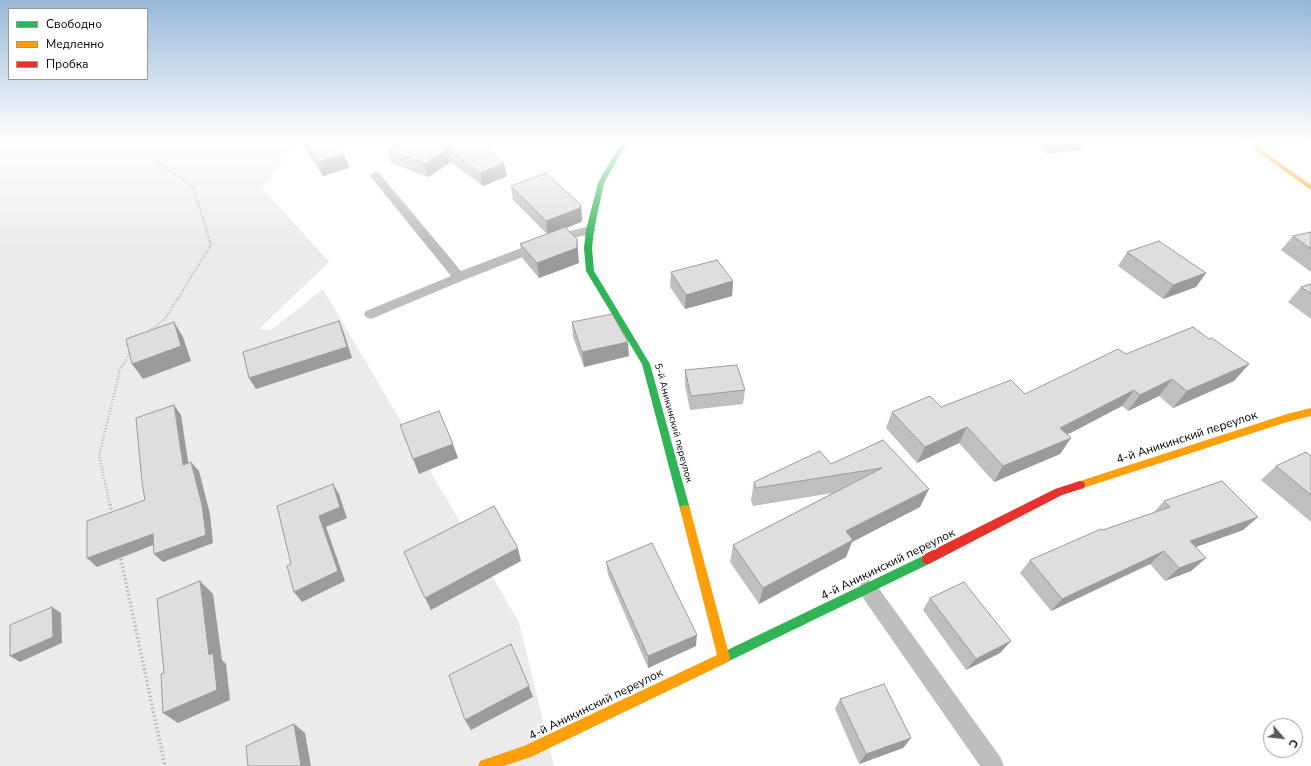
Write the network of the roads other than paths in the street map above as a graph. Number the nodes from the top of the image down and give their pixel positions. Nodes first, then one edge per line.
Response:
1 (375, 175) dead end
2 (606, 176) edge
3 (1294, 176) edge
4 (1311, 188) edge
5 (590, 230) junction
6 (459, 277) junction
7 (371, 314) dead end
8 (1311, 412) edge
9 (868, 590) junction
10 (724, 658) junction
11 (485, 766) edge
12 (993, 766) edge

1 - 6 lane
2 - 5 street, 5-й Аникинский переулок
3 - 4 street
5 - 6 lane
5 - 10 street, 5-й Аникинский переулок
6 - 7 lane
8 - 9 street, 4-й Аникинский переулок
9 - 10 street, 4-й Аникинский переулок
9 - 12 lane
10 - 11 street, 4-й Аникинский переулок

